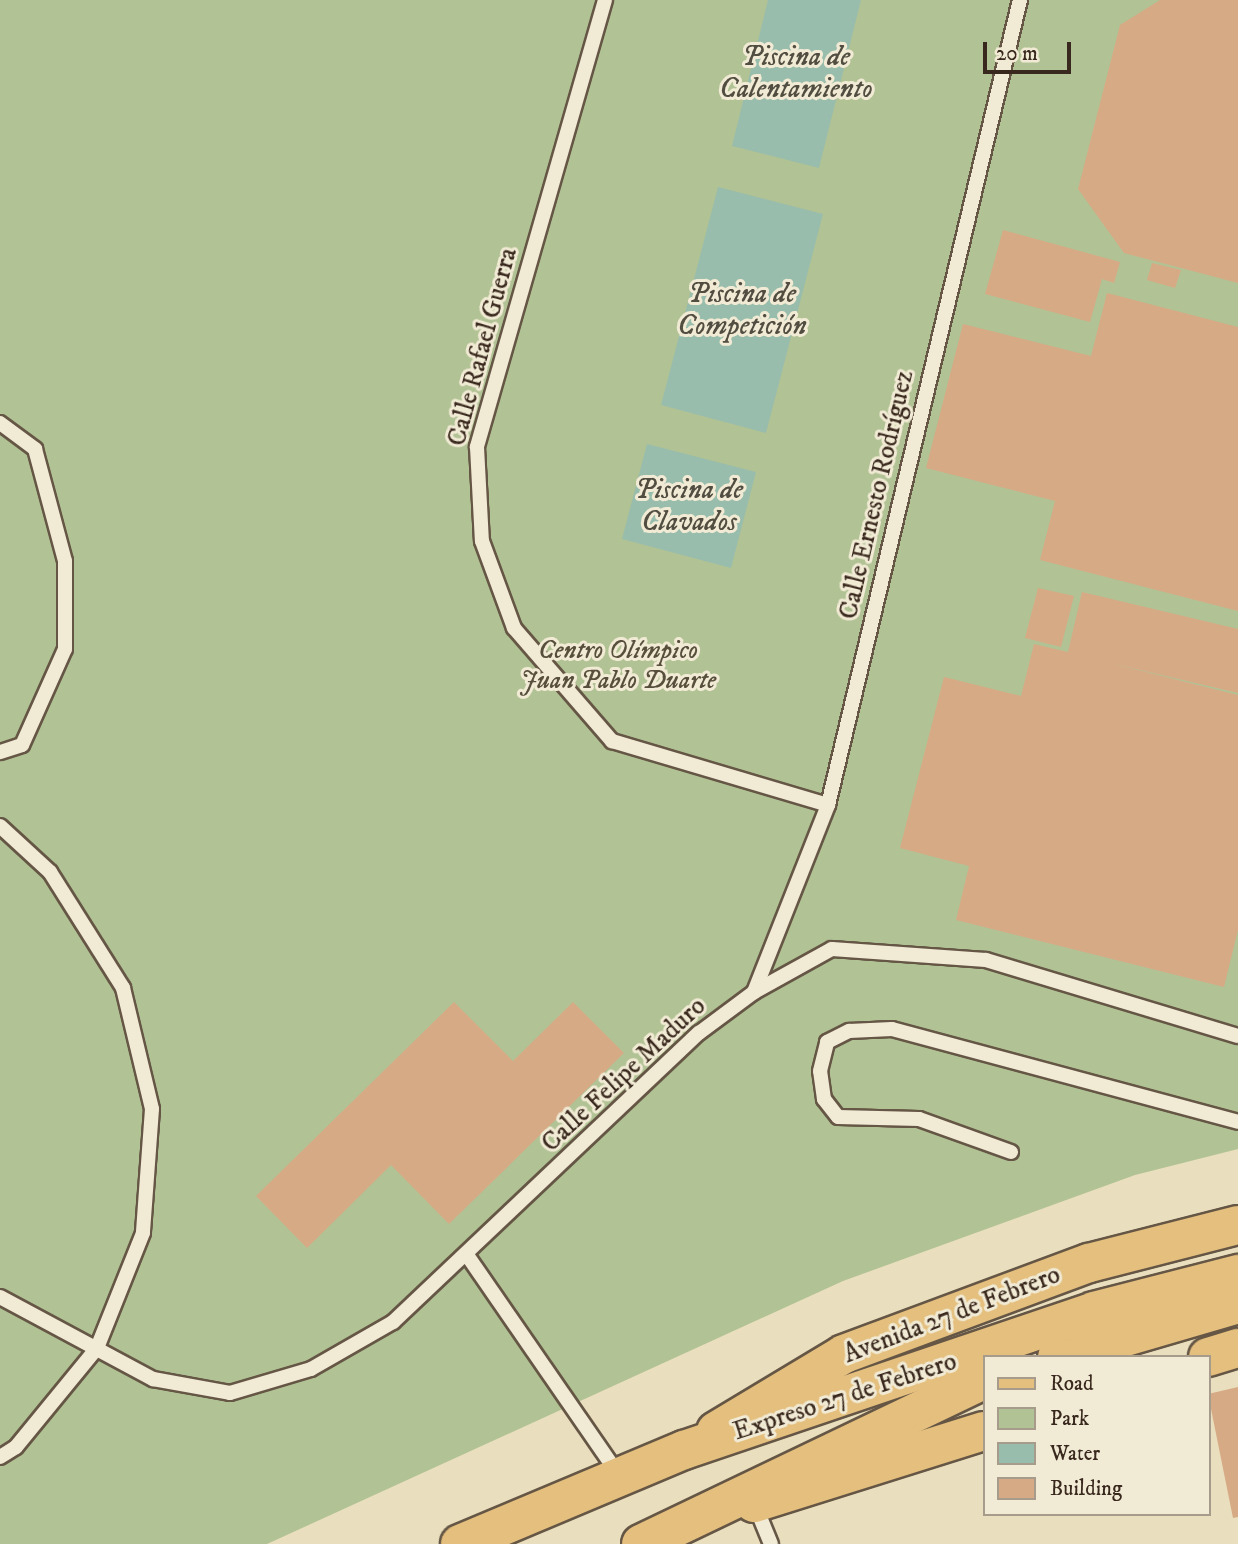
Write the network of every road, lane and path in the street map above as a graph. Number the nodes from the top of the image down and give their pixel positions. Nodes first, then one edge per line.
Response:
1 (605, 0) edge
2 (1020, 0) edge
3 (0, 423) edge
4 (0, 752) edge
5 (828, 806) junction
6 (0, 826) edge
7 (754, 992) junction
8 (1238, 1035) edge
9 (1238, 1122) edge
10 (1011, 1152) dead end
11 (1238, 1225) edge
12 (467, 1255) junction
13 (1238, 1275) edge
14 (0, 1297) edge
15 (1238, 1304) edge
16 (1238, 1348) edge
17 (97, 1349) junction
18 (1064, 1355) edge
19 (1210, 1356) edge
20 (982, 1381) edge
21 (982, 1432) edge
22 (684, 1450) junction
23 (0, 1457) edge
24 (621, 1478) junction
25 (754, 1503) junction
26 (695, 1522) junction
27 (460, 1544) edge
28 (640, 1544) edge
29 (771, 1544) edge

1 - 5 lane, Calle Rafael Guerra
2 - 5 lane, Calle Ernesto Rodríguez
3 - 4 lane
5 - 7 lane, Calle Ernesto Rodríguez
6 - 17 lane
7 - 8 lane, Calle Felipe Maduro
7 - 12 lane, Calle Felipe Maduro
9 - 10 lane
11 - 22 main road, Avenida 27 de Febrero
12 - 17 lane, Calle Felipe Maduro
12 - 24 lane
13 - 22 main road, Expreso 27 de Febrero
14 - 17 lane, Calle Felipe Maduro
15 - 18 main road
16 - 19 main road
17 - 23 lane
20 - 26 main road, Expreso 27 de Febrero
21 - 25 main road
22 - 24 main road, Expreso 27 de Febrero
24 - 27 main road, Expreso 27 de Febrero
25 - 26 main road
25 - 29 lane
26 - 28 main road, Expreso 27 de Febrero

